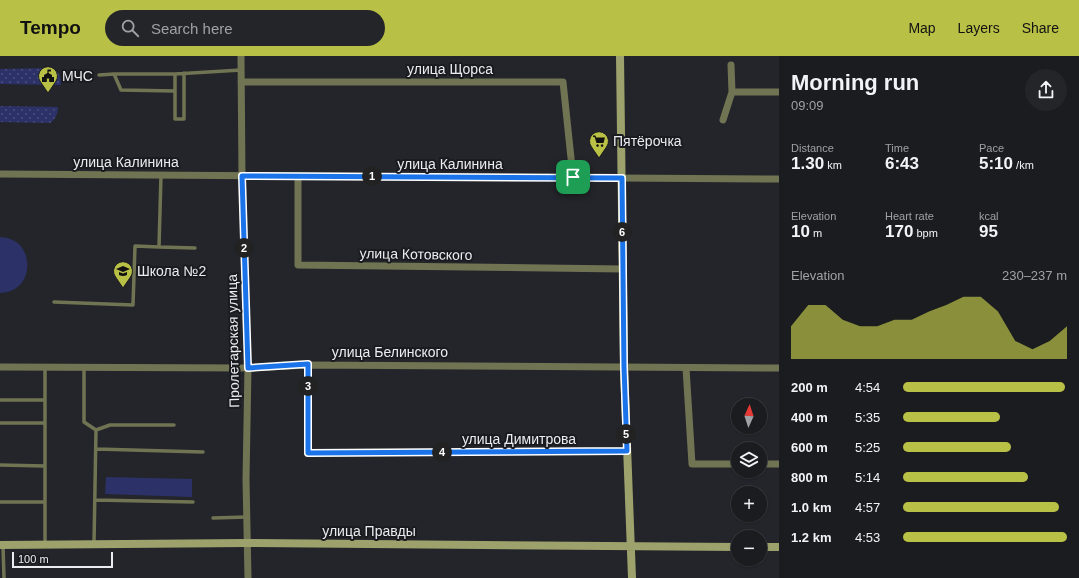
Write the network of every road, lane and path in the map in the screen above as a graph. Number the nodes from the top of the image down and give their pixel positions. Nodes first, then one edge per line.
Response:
1 (241, 56) edge
2 (620, 56) edge
3 (731, 65) dead end
4 (241, 70) junction
5 (114, 74) junction
6 (175, 74) junction
7 (184, 74) junction
8 (99, 75) dead end
9 (241, 82) junction
10 (175, 90) junction
11 (732, 92) junction
12 (779, 92) edge
13 (723, 120) dead end
14 (0, 174) edge
15 (161, 175) junction
16 (242, 176) junction
17 (298, 176) junction
18 (573, 177) junction
19 (622, 178) junction
20 (779, 179) edge
21 (159, 247) junction
22 (195, 248) dead end
23 (623, 269) junction
24 (54, 302) dead end
25 (308, 364) junction
26 (0, 367) edge
27 (45, 367) junction
28 (84, 367) junction
29 (624, 367) junction
30 (248, 368) junction
31 (686, 368) junction
32 (779, 368) edge
33 (0, 400) edge
34 (45, 400) junction
35 (0, 423) edge
36 (45, 423) junction
37 (174, 425) dead end
38 (96, 430) junction
39 (96, 449) junction
40 (627, 451) junction
41 (203, 452) dead end
42 (731, 464) edge
43 (767, 464) edge
44 (779, 464) edge
45 (0, 465) edge
46 (45, 466) junction
47 (95, 500) junction
48 (0, 502) edge
49 (45, 502) junction
50 (193, 502) dead end
51 (247, 517) junction
52 (213, 518) dead end
53 (45, 544) junction
54 (94, 544) junction
55 (247, 544) junction
56 (2, 545) edge
57 (631, 546) junction
58 (731, 547) edge
59 (767, 547) edge
60 (779, 547) edge
61 (4, 578) edge
62 (248, 578) edge
63 (632, 578) edge

1 - 4 street, Пролетарская улица
2 - 19 street
3 - 11 street
4 - 7 lane
4 - 9 street, Пролетарская улица
5 - 6 lane
5 - 8 lane
5 - 10 lane
6 - 7 lane
6 - 10 lane
7 - 10 lane
9 - 16 street, Пролетарская улица
9 - 18 street, улица Щорса
11 - 12 street
11 - 13 street
14 - 15 street, улица Калинина
15 - 16 street, улица Калинина
15 - 21 lane
16 - 17 street, улица Калинина
16 - 30 street, Пролетарская улица
17 - 18 street, улица Калинина
17 - 23 street, улица Котовского
18 - 19 street, улица Калинина
19 - 20 street, улица Калинина
19 - 23 street
21 - 22 lane
21 - 24 lane
23 - 29 street
25 - 29 street, улица Белинского
25 - 30 street, улица Белинского
25 - 40 street, улица Димитрова
26 - 27 street, улица Белинского
27 - 28 street, улица Белинского
27 - 34 lane
28 - 30 street, улица Белинского
28 - 38 lane
29 - 31 street, улица Белинского
29 - 40 street
30 - 51 street, Пролетарская улица
31 - 32 street, улица Белинского
31 - 42 street
33 - 34 lane
34 - 36 lane
35 - 36 lane
36 - 46 lane
37 - 38 lane
38 - 39 lane
39 - 41 lane
39 - 47 lane
40 - 57 street
43 - 44 street
45 - 46 lane
46 - 49 lane
47 - 50 lane
47 - 54 lane
48 - 49 lane
49 - 53 lane
51 - 52 lane
51 - 55 street, Пролетарская улица
53 - 54 street, улица Правды
53 - 56 street, улица Правды
54 - 55 street, улица Правды
55 - 57 street, улица Правды
55 - 62 street, Пролетарская улица
56 - 61 lane
57 - 58 street, улица Правды
57 - 63 street
59 - 60 street

